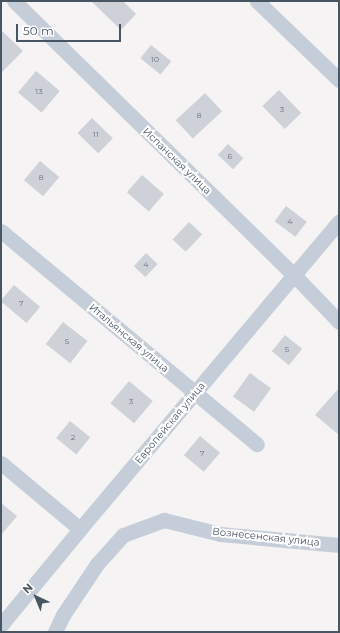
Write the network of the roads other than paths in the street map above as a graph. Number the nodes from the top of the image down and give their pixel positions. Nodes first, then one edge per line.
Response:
1 (14, 1) edge
2 (257, 1) edge
3 (339, 80) edge
4 (339, 221) edge
5 (1, 231) edge
6 (294, 275) junction
7 (339, 322) edge
8 (195, 393) junction
9 (257, 444) dead end
10 (1, 463) edge
11 (80, 528) junction
12 (339, 545) edge
13 (1, 625) edge
14 (55, 632) edge

1 - 6 street, Испанская улица
2 - 3 street
4 - 6 street, Европейская улица
5 - 8 street, Итальянская улица
6 - 7 street, Испанская улица
6 - 8 street, Европейская улица
8 - 9 street, Итальянская улица
8 - 11 street, Европейская улица
10 - 11 street
11 - 13 street, Европейская улица
12 - 14 street, Вознесенская улица

